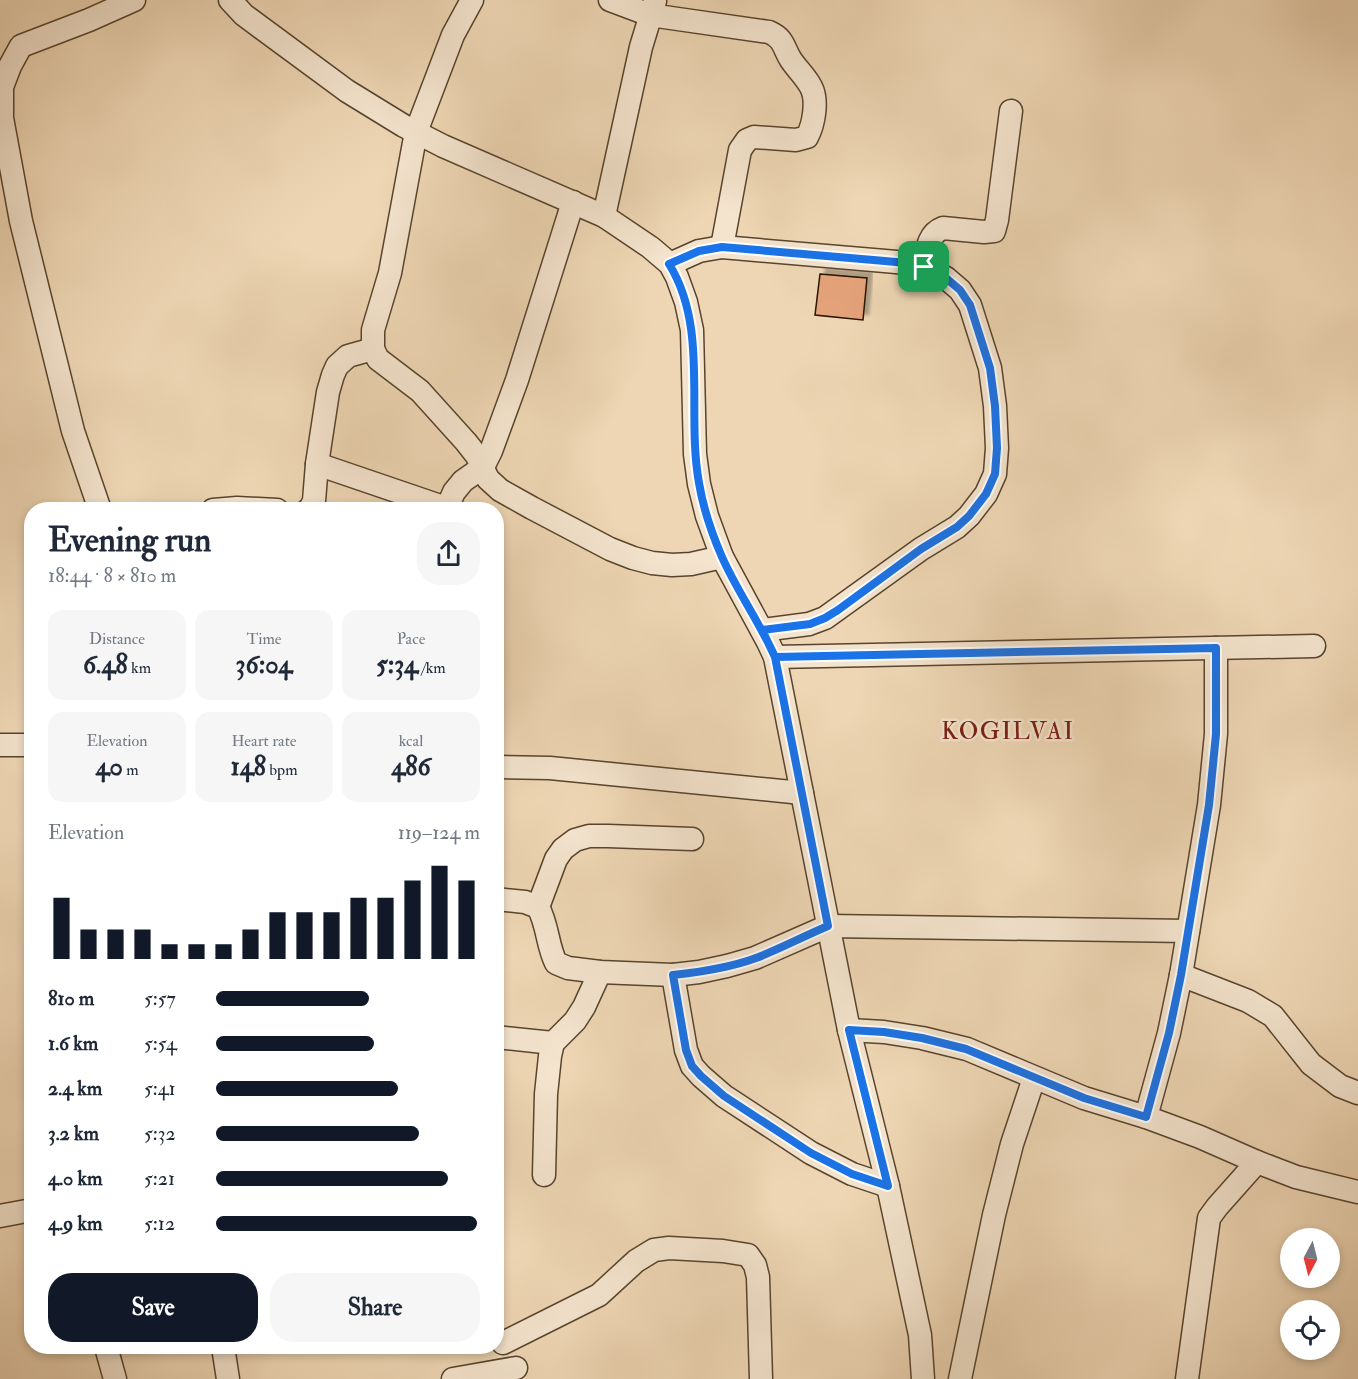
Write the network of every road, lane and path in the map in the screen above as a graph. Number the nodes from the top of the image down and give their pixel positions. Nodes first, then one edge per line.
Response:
1 (134, 0) edge
2 (230, 0) edge
3 (472, 0) edge
4 (610, 0) edge
5 (653, 8) edge
6 (1011, 111) dead end
7 (416, 132) junction
8 (573, 202) junction
9 (604, 216) junction
10 (722, 247) junction
11 (669, 264) junction
12 (924, 267) junction
13 (373, 349) junction
14 (317, 464) junction
15 (483, 467) junction
16 (97, 502) edge
17 (314, 502) edge
18 (426, 502) edge
19 (449, 502) edge
20 (722, 557) junction
21 (762, 630) junction
22 (1314, 646) dead end
23 (1216, 648) junction
24 (775, 657) junction
25 (0, 745) edge
26 (24, 745) edge
27 (504, 767) edge
28 (802, 793) junction
29 (692, 838) dead end
30 (504, 900) edge
31 (538, 907) junction
32 (828, 926) junction
33 (1188, 931) junction
34 (600, 972) junction
35 (673, 975) junction
36 (1181, 975) junction
37 (849, 1030) junction
38 (504, 1038) edge
39 (553, 1043) junction
40 (1034, 1078) junction
41 (1358, 1093) edge
42 (1146, 1117) junction
43 (1257, 1162) junction
44 (544, 1175) dead end
45 (888, 1186) junction
46 (1358, 1192) edge
47 (24, 1212) edge
48 (0, 1216) edge
49 (504, 1335) edge
50 (504, 1345) edge
51 (107, 1354) edge
52 (224, 1354) edge
53 (519, 1373) edge
54 (115, 1379) edge
55 (228, 1379) edge
56 (453, 1379) edge
57 (761, 1379) edge
58 (924, 1379) edge
59 (960, 1379) edge
60 (1187, 1379) edge

1 - 16 street
2 - 7 street
3 - 7 street
4 - 5 street
5 - 9 street
5 - 10 street
6 - 12 street
7 - 8 street
7 - 13 street
8 - 9 street
8 - 15 street
9 - 11 street
10 - 11 street
10 - 12 street
11 - 20 street
12 - 21 street
13 - 14 street
13 - 15 street
14 - 17 street
14 - 18 street
15 - 19 street
15 - 20 street
20 - 21 street
21 - 24 street
22 - 23 street
23 - 24 street
23 - 33 street
24 - 28 street
25 - 26 street
27 - 28 street
28 - 32 street
29 - 31 street
30 - 31 street
31 - 34 street
32 - 33 street
32 - 35 street
32 - 37 street
33 - 36 street
34 - 35 street
34 - 39 street
35 - 45 street
36 - 41 street
36 - 42 street
37 - 40 street
37 - 45 street
38 - 39 street
39 - 44 street
40 - 42 street
40 - 59 street
42 - 43 street
43 - 46 street
43 - 60 street
45 - 58 street
47 - 48 street
49 - 57 street
50 - 53 street
51 - 54 street
52 - 55 street
53 - 56 street

